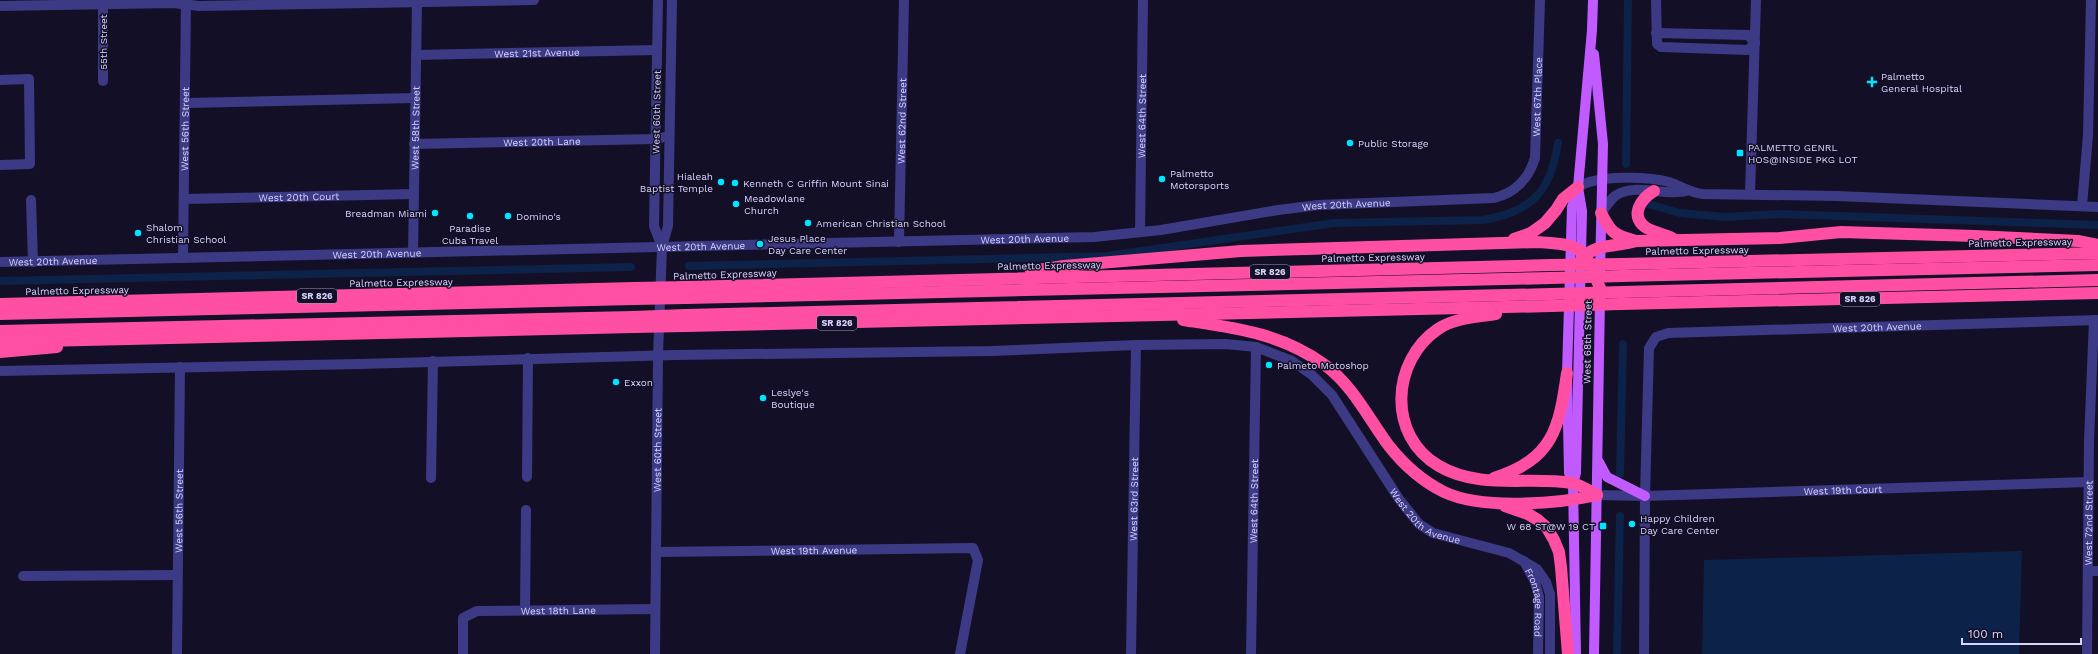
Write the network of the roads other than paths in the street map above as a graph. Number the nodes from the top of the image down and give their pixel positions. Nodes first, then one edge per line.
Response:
1 (534, 0) edge
2 (658, 0) edge
3 (672, 0) edge
4 (904, 0) edge
5 (1143, 0) edge
6 (1540, 0) edge
7 (1593, 0) edge
8 (1656, 0) edge
9 (1756, 0) edge
10 (2091, 0) edge
11 (103, 3) junction
12 (186, 3) edge
13 (417, 3) junction
14 (0, 6) edge
15 (1592, 30) junction
16 (1656, 33) junction
17 (1755, 43) junction
18 (657, 50) junction
19 (416, 55) junction
20 (0, 80) edge
21 (103, 81) dead end
22 (415, 98) junction
23 (186, 103) junction
24 (669, 136) junction
25 (656, 139) junction
26 (414, 144) junction
27 (0, 164) edge
28 (1602, 179) junction
29 (1516, 187) joint
30 (1578, 187) junction
31 (1654, 191) junction
32 (1686, 191) junction
33 (414, 194) junction
34 (1750, 194) junction
35 (184, 199) junction
36 (31, 200) dead end
37 (2082, 206) junction
38 (2098, 207) edge
39 (1601, 213) junction
40 (1140, 232) junction
41 (1679, 240) junction
42 (1636, 241) junction
43 (899, 242) junction
44 (1503, 242) junction
45 (2098, 245) edge
46 (662, 247) junction
47 (1601, 248) junction
48 (413, 253) junction
49 (1579, 253) junction
50 (2098, 253) edge
51 (183, 258) junction
52 (0, 262) edge
53 (33, 262) junction
54 (2098, 265) edge
55 (988, 279) junction
56 (2098, 280) edge
57 (1600, 288) junction
58 (686, 293) junction
59 (2098, 293) edge
60 (634, 294) junction
61 (0, 304) edge
62 (1551, 306) junction
63 (0, 314) edge
64 (1152, 315) junction
65 (2096, 320) edge
66 (686, 321) junction
67 (634, 322) junction
68 (0, 331) edge
69 (112, 339) junction
70 (0, 342) edge
71 (1136, 344) junction
72 (1256, 347) junction
73 (0, 352) edge
74 (658, 355) junction
75 (528, 358) junction
76 (433, 361) junction
77 (180, 367) junction
78 (0, 371) edge
79 (1567, 373) junction
80 (2094, 441) edge
81 (1598, 458) junction
82 (526, 477) dead end
83 (431, 478) dead end
84 (1488, 480) junction
85 (2089, 482) junction
86 (1574, 483) junction
87 (1597, 495) junction
88 (1645, 496) junction
89 (1573, 500) junction
90 (1490, 502) junction
91 (526, 510) dead end
92 (656, 552) junction
93 (1524, 561) junction
94 (2093, 571) edge
95 (178, 575) junction
96 (23, 576) dead end
97 (655, 609) junction
98 (525, 610) junction
99 (176, 654) edge
100 (463, 654) edge
101 (655, 654) edge
102 (960, 654) edge
103 (1132, 654) edge
104 (1251, 654) edge
105 (1538, 654) edge
106 (1550, 654) edge
107 (1568, 654) edge
108 (1576, 654) edge
109 (1594, 654) edge
110 (1644, 654) edge
111 (2086, 654) edge

1 - 13 street
2 - 18 street, West 60th Street
3 - 24 street, West 60th Street
4 - 43 street, West 62nd Street
5 - 40 street, West 64th Street
6 - 29 street, West 67th Place
7 - 15 main road, West 68th Street
8 - 16 street
9 - 17 street
10 - 37 street
11 - 12 street
11 - 14 street
11 - 21 street, 55th Street
12 - 13 street
12 - 23 street, West 56th Street
13 - 19 street, West 58th Street
15 - 28 main road, West 68th Street
15 - 30 main road, West 68th Street
16 - 17 street
16 - 17 street
17 - 34 street
18 - 19 street, West 21st Avenue
18 - 25 street, West 60th Street
19 - 22 street, West 58th Street
20 - 27 street
22 - 23 street
22 - 26 street, West 58th Street
23 - 35 street, West 56th Street
24 - 25 street, West 20th Lane
24 - 46 street, West 60th Street
25 - 26 street, West 20th Lane
25 - 46 street, West 60th Street
26 - 33 street, West 58th Street
28 - 30 street
28 - 32 street
28 - 39 main road, West 68th Street
29 - 40 street, West 20th Avenue
30 - 44 highway
30 - 49 main road, West 68th Street
31 - 32 street
31 - 39 street
31 - 41 highway
32 - 34 street
33 - 35 street, West 20th Court
33 - 48 street, West 58th Street
34 - 37 street
35 - 51 street, West 56th Street
36 - 53 street
37 - 38 street
39 - 42 highway
39 - 47 main road, West 68th Street
40 - 43 street, West 20th Avenue
41 - 42 highway
41 - 45 highway
42 - 47 highway
43 - 46 street, West 20th Avenue
44 - 49 highway
44 - 55 highway
46 - 48 street, West 20th Avenue
46 - 74 street, West 60th Street
47 - 49 highway
47 - 57 main road, West 68th Street
48 - 51 street, West 20th Avenue
49 - 57 highway
49 - 79 main road, West 68th Street
49 - 86 main road, West 68th Street
50 - 55 highway, Palmetto Expressway / SR 826, bridge
51 - 53 street, West 20th Avenue
52 - 53 street, West 20th Avenue
54 - 58 highway, bridge
55 - 58 highway, Palmetto Expressway / SR 826
56 - 66 highway, bridge
57 - 81 main road, West 68th Street
58 - 60 highway, Palmetto Expressway / SR 826, bridge
59 - 62 highway, SR 826, bridge
60 - 61 highway, Palmetto Expressway / SR 826
60 - 63 highway
62 - 64 highway, SR 826
62 - 84 highway
64 - 66 highway, SR 826
64 - 90 highway
65 - 80 street, West 72nd Street
65 - 88 street, West 20th Avenue
66 - 67 highway, SR 826, bridge
67 - 68 highway
67 - 69 highway, SR 826
69 - 70 highway, SR 826
69 - 73 highway
71 - 72 street
71 - 74 street
71 - 103 street, West 63rd Street
72 - 93 street, West 20th Avenue
72 - 104 street, West 64th Street
74 - 75 street
74 - 92 street, West 60th Street
75 - 76 street
75 - 82 street
76 - 77 street
76 - 83 street
77 - 78 street
77 - 95 street, West 56th Street
79 - 84 highway
79 - 86 main road, West 68th Street
80 - 85 street, West 72nd Street
81 - 87 main road, West 68th Street
81 - 88 main road
84 - 86 highway
85 - 88 street, West 19th Court
85 - 94 street, West 72nd Street
86 - 87 highway
86 - 89 main road, West 68th Street
87 - 88 street, West 19th Court
87 - 89 highway
87 - 109 main road, West 68th Street
88 - 110 street
89 - 90 highway
89 - 108 main road, West 68th Street
90 - 107 highway
91 - 98 street
92 - 97 street, West 60th Street
92 - 102 street, West 19th Avenue
93 - 105 street, Frontage Road
93 - 106 street, Frontage Road
94 - 111 street, West 72nd Street
95 - 96 street
95 - 99 street, West 56th Street
97 - 98 street, West 18th Lane
97 - 101 street, West 60th Street
98 - 100 street, West 18th Lane

